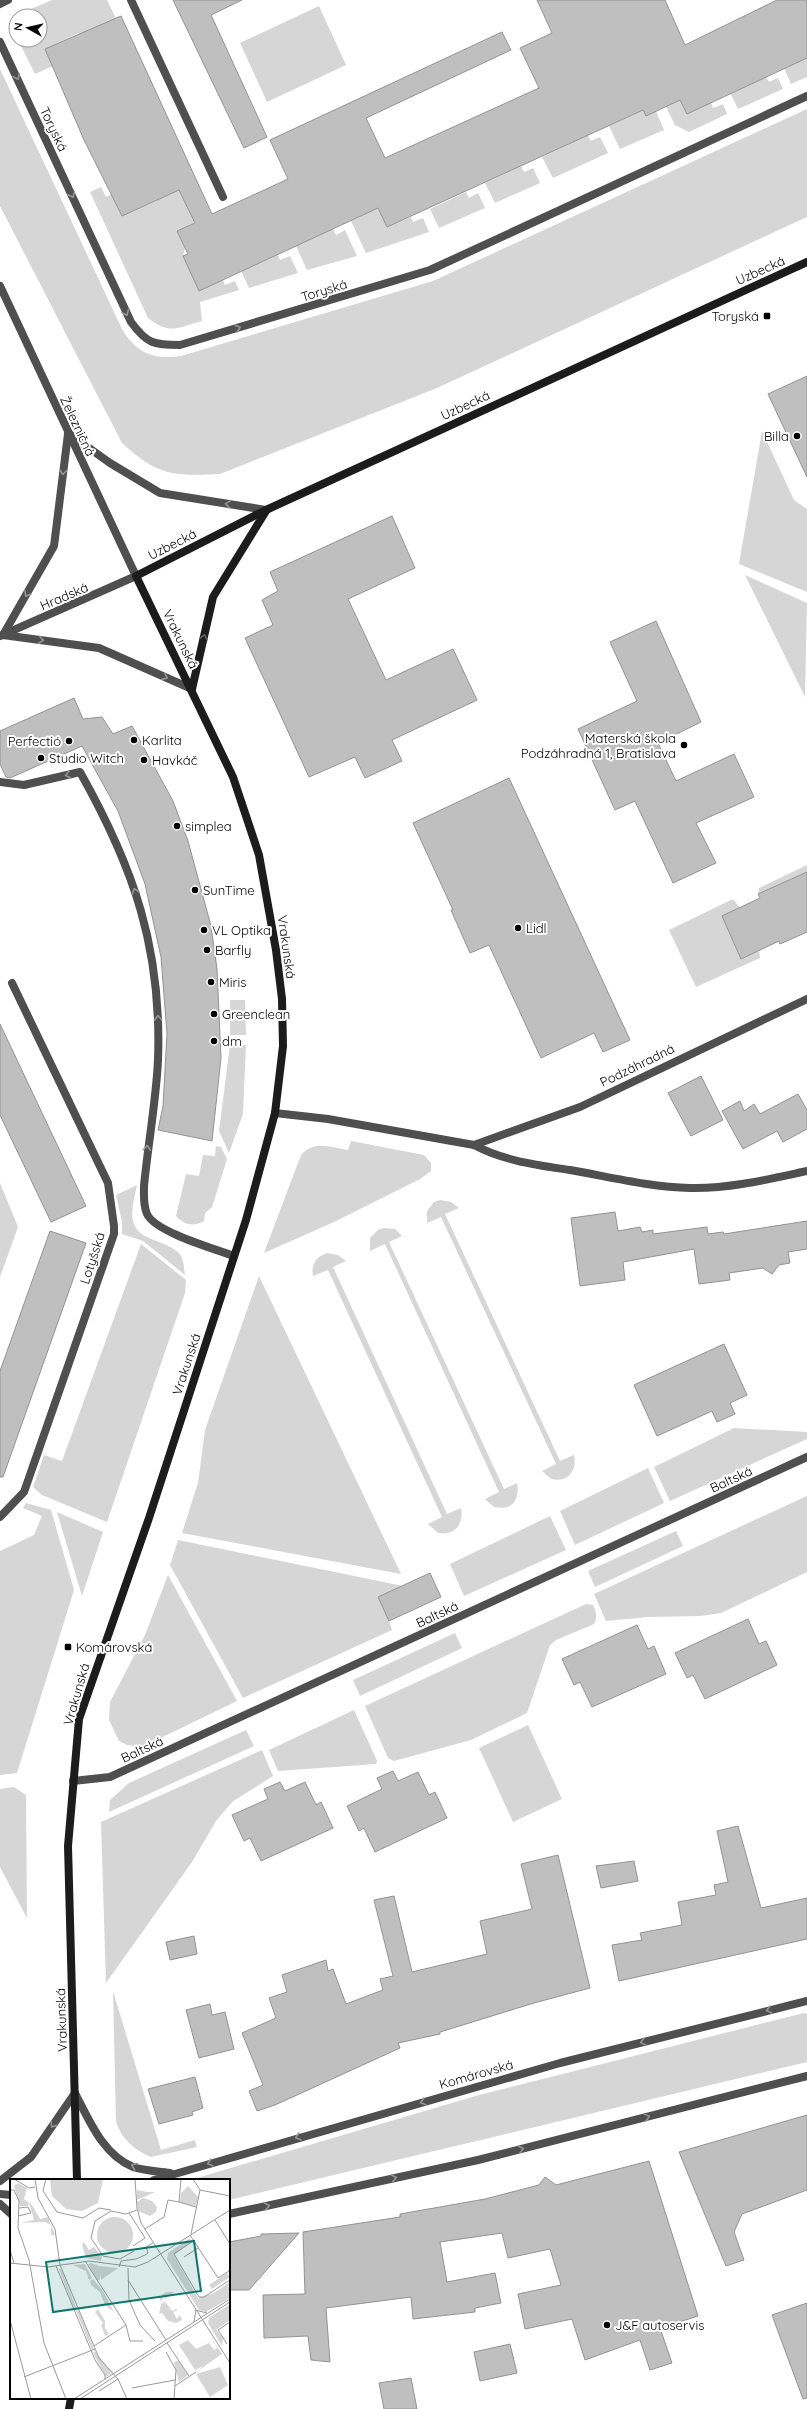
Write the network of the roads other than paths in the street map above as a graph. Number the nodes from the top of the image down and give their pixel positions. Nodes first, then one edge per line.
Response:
1 (8, 0) edge
2 (131, 0) edge
3 (0, 4) edge
4 (0, 42) edge
5 (807, 96) edge
6 (223, 197) dead end
7 (807, 262) edge
8 (0, 286) edge
9 (68, 433) junction
10 (266, 510) junction
11 (136, 576) junction
12 (1, 636) edge
13 (192, 689) junction
14 (0, 782) edge
15 (12, 983) dead end
16 (807, 999) edge
17 (275, 1113) junction
18 (474, 1145) junction
19 (807, 1171) edge
20 (234, 1256) junction
21 (807, 1457) edge
22 (0, 1517) edge
23 (73, 1781) junction
24 (807, 2001) edge
25 (807, 2076) edge
26 (75, 2093) junction
27 (172, 2174) junction
28 (77, 2179) edge
29 (157, 2179) edge
30 (0, 2181) edge
31 (0, 2204) edge
32 (10, 2213) edge
33 (230, 2214) edge
34 (71, 2399) edge
35 (69, 2409) edge

1 - 3 street
2 - 6 street
4 -> 5 street, Toryská
7 - 10 street, Uzbecká
8 - 9 street, Železničná
10 -> 9 street
9 - 11 street, Železničná
9 -> 12 street
10 - 11 street, Uzbecká
13 -> 10 street
11 - 12 street, Hradská
11 - 13 street, Vrakunská
12 -> 13 street
13 - 17 street, Vrakunská
20 -> 14 street
15 - 22 street, Lotyšská
16 - 18 street, Podzáhradná
17 - 18 street, Podzáhradná
17 - 20 street, Vrakunská
18 - 19 street, Podzáhradná
20 - 23 street, Vrakunská
21 - 23 street, Baltská
23 - 26 street, Vrakunská
24 -> 27 street, Komárovská
33 -> 25 street
27 -> 26 street
26 - 28 street, Vrakunská
26 -> 30 street
27 - 29 street, Komárovská
31 - 32 street
34 - 35 street

